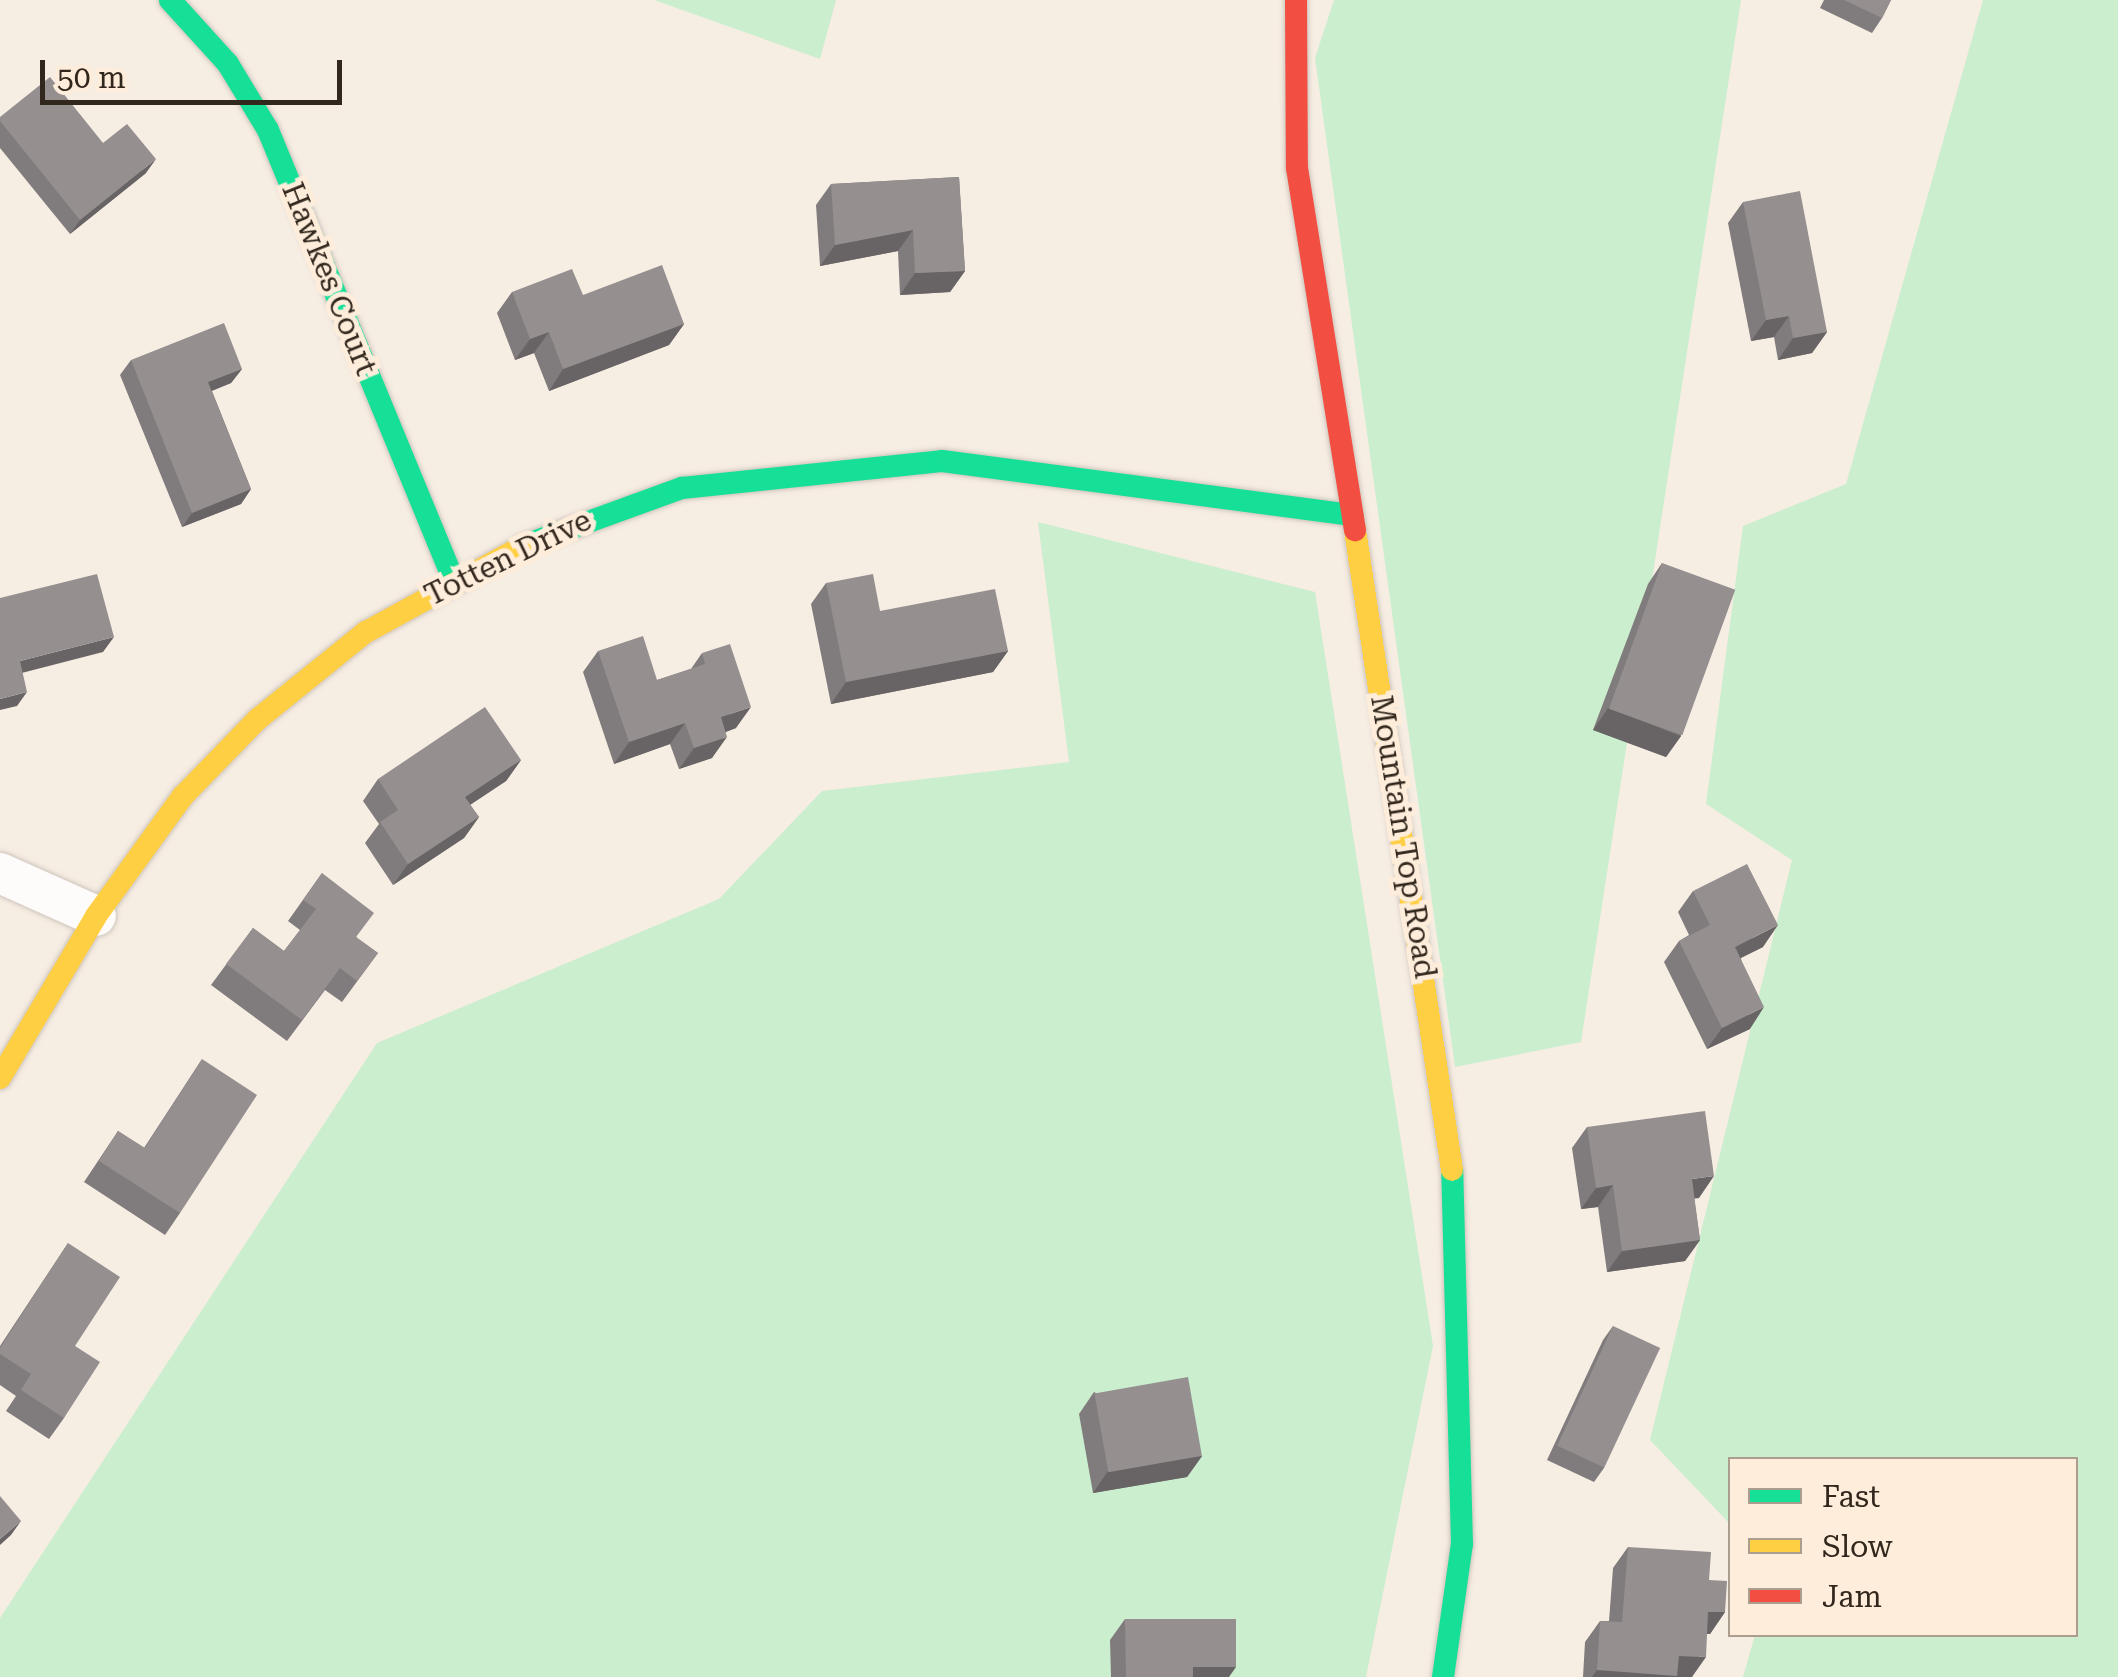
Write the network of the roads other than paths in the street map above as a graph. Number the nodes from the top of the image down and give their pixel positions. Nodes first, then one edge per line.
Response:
1 (170, 0) edge
2 (1296, 0) edge
3 (1352, 515) junction
4 (453, 578) junction
5 (0, 872) edge
6 (96, 916) junction
7 (0, 1078) edge
8 (1443, 1677) edge

1 - 4 street, Hawkes Court
2 - 3 street, Mountain Top Road
3 - 4 street, Totten Drive
3 - 8 street, Mountain Top Road
4 - 6 street, Totten Drive
5 - 6 street
6 - 7 street, Totten Drive

